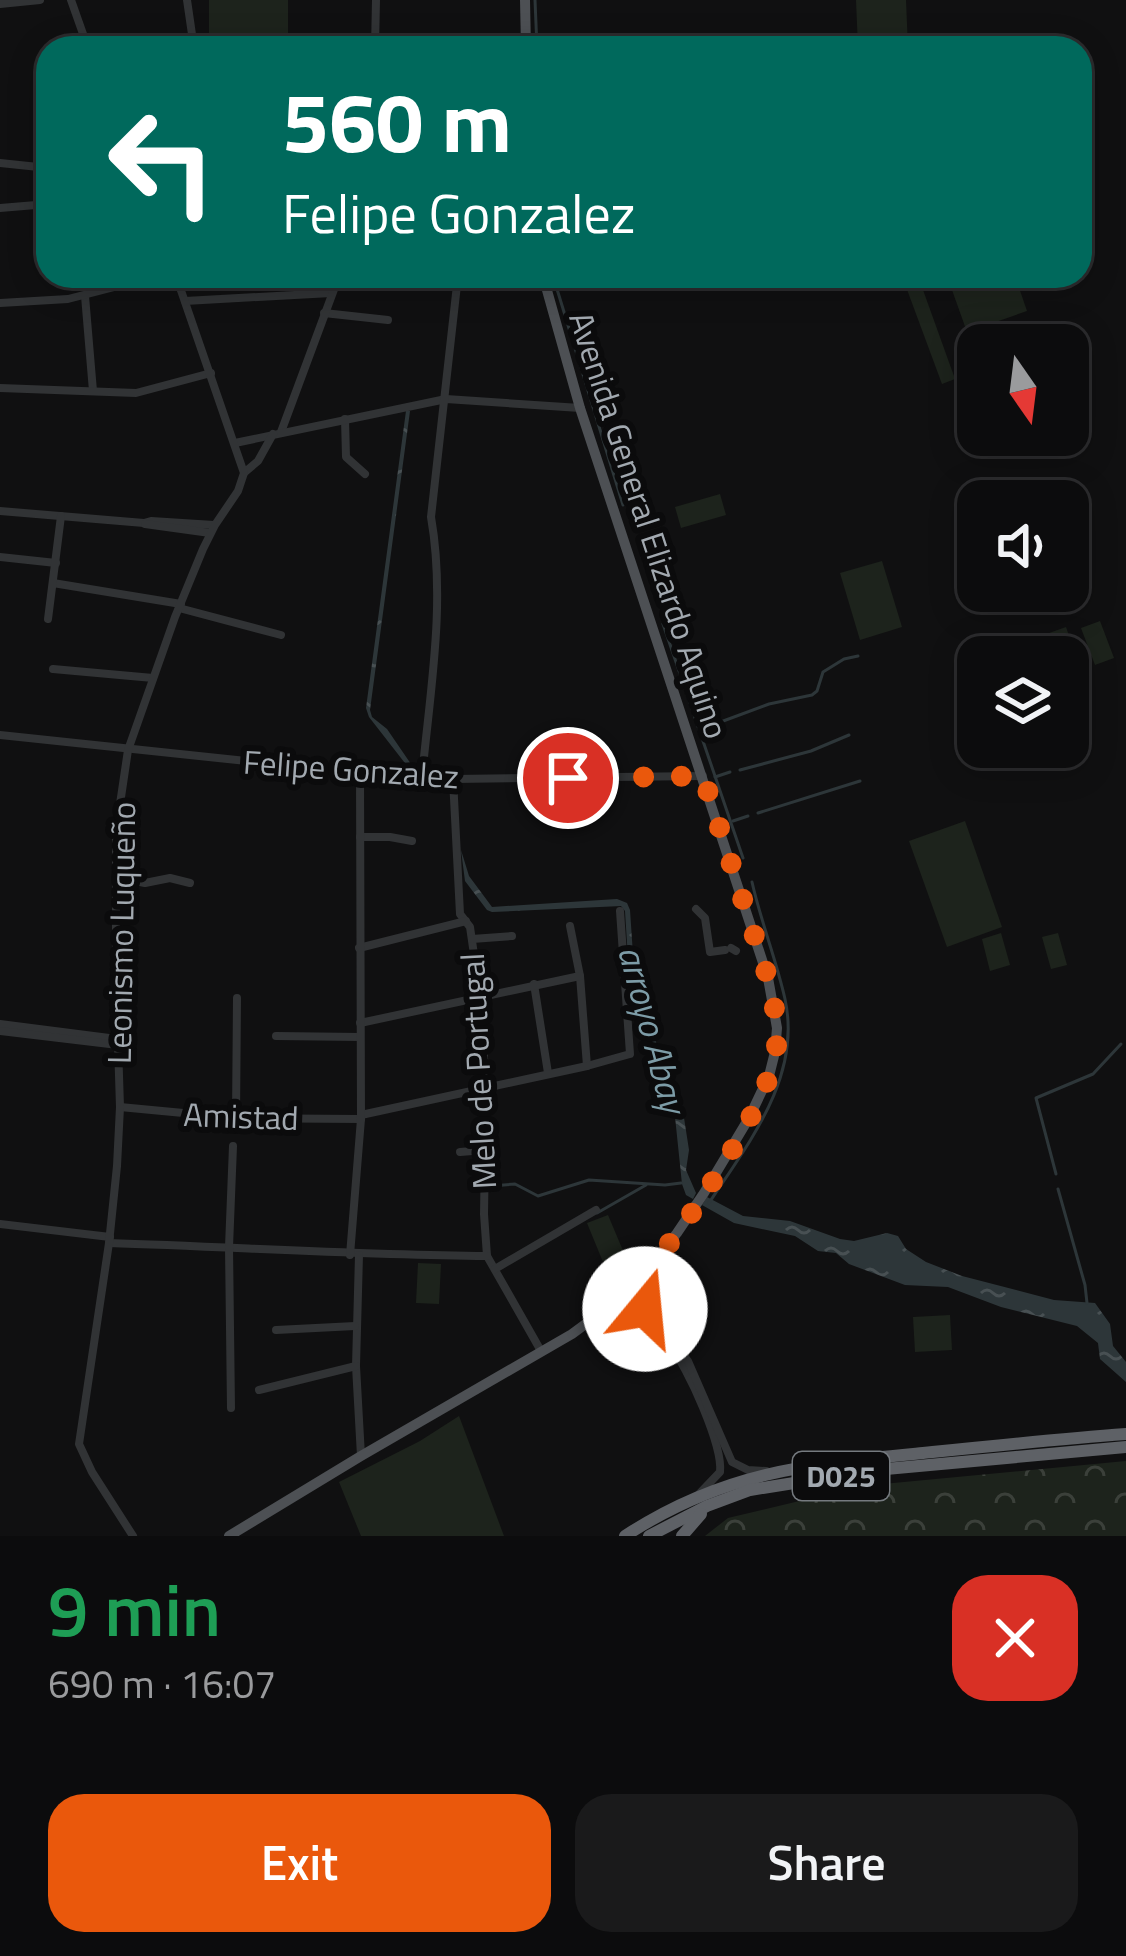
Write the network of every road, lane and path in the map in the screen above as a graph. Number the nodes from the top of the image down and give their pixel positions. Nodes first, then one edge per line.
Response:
1 (40, 0) edge
2 (71, 0) edge
3 (188, 0) edge
4 (376, 0) edge
5 (525, 0) edge
6 (0, 4) edge
7 (84, 36) edge
8 (192, 36) edge
9 (375, 36) edge
10 (526, 36) edge
11 (0, 163) edge
12 (36, 166) edge
13 (36, 205) edge
14 (0, 208) edge
15 (114, 288) edge
16 (180, 288) edge
17 (333, 288) edge
18 (457, 288) edge
19 (546, 288) edge
20 (331, 293) junction
21 (86, 296) junction
22 (185, 302) junction
23 (0, 303) edge
24 (324, 313) junction
25 (388, 320) dead end
26 (211, 374) junction
27 (0, 388) edge
28 (93, 391) junction
29 (446, 399) junction
30 (580, 408) junction
31 (344, 419) junction
32 (277, 433) junction
33 (235, 443) junction
34 (244, 473) junction
35 (364, 474) dead end
36 (0, 512) edge
37 (61, 516) junction
38 (213, 529) junction
39 (0, 557) edge
40 (56, 562) junction
41 (53, 583) junction
42 (180, 606) junction
43 (48, 619) dead end
44 (281, 635) dead end
45 (53, 669) dead end
46 (154, 678) junction
47 (0, 735) edge
48 (128, 750) junction
49 (360, 772) junction
50 (703, 776) junction
51 (422, 777) junction
52 (453, 779) junction
53 (360, 837) junction
54 (412, 841) dead end
55 (116, 877) junction
56 (190, 883) dead end
57 (696, 909) dead end
58 (620, 911) dead end
59 (466, 921) junction
60 (570, 926) dead end
61 (512, 936) dead end
62 (472, 939) junction
63 (359, 948) junction
64 (727, 951) dead end
65 (580, 976) junction
66 (534, 984) junction
67 (480, 997) junction
68 (237, 998) dead end
69 (360, 1023) junction
70 (0, 1028) edge
71 (276, 1036) dead end
72 (361, 1037) junction
73 (117, 1042) junction
74 (587, 1066) junction
75 (548, 1073) junction
76 (486, 1088) junction
77 (120, 1107) junction
78 (362, 1117) junction
79 (236, 1118) junction
80 (233, 1146) dead end
81 (485, 1150) junction
82 (460, 1152) dead end
83 (596, 1210) dead end
84 (0, 1224) edge
85 (110, 1240) junction
86 (229, 1247) junction
87 (354, 1255) junction
88 (488, 1256) junction
89 (495, 1269) junction
90 (646, 1272) junction
91 (621, 1294) junction
92 (643, 1312) junction
93 (596, 1317) junction
94 (356, 1326) junction
95 (276, 1330) dead end
96 (542, 1352) junction
97 (356, 1366) junction
98 (259, 1390) dead end
99 (231, 1408) dead end
100 (1126, 1434) edge
101 (1126, 1447) edge
102 (361, 1456) junction
103 (779, 1472) junction
104 (701, 1501) junction
105 (242, 1526) junction
106 (133, 1536) edge
107 (219, 1536) edge
108 (229, 1536) edge
109 (625, 1536) edge
110 (649, 1536) edge
111 (682, 1536) edge

1 - 6 street
2 - 7 street
3 - 8 street
4 - 9 street
5 - 10 main road
11 - 12 street
13 - 14 street
15 - 21 street
16 - 22 street
17 - 20 street, Leonismo Luqueño
18 - 29 street
19 - 30 main road, Avenida General Elizardo Aquino
20 - 22 street
20 - 24 street, Leonismo Luqueño
21 - 23 street
21 - 28 street
22 - 26 street
24 - 25 street
24 - 32 street, Leonismo Luqueño
26 - 28 street
26 - 33 street
27 - 28 street
29 - 30 street
29 - 31 street
29 - 51 street
30 - 50 main road, Avenida General Elizardo Aquino
31 - 32 street
31 - 35 street
32 - 33 street
32 - 34 street, Leonismo Luqueño
33 - 34 street
34 - 38 street, Leonismo Luqueño
36 - 37 street
37 - 38 street
37 - 40 street
38 - 42 street, Leonismo Luqueño
39 - 40 street
40 - 41 street
41 - 42 street
41 - 43 street
42 - 44 street
42 - 46 street, Leonismo Luqueño
45 - 46 street
46 - 48 street, Leonismo Luqueño
47 - 48 street, Felipe Gonzalez
48 - 49 street, Felipe Gonzalez
48 - 55 street, Leonismo Luqueño
49 - 51 street, Felipe Gonzalez
49 - 53 street
50 - 52 street, Felipe Gonzalez
50 - 90 main road, Avenida General Elizardo Aquino
51 - 52 street, Felipe Gonzalez
52 - 59 street, Melo de Portugal
53 - 54 street
53 - 63 street
55 - 56 street
55 - 73 street, Leonismo Luqueño
57 - 64 street
58 - 74 street, Amistad
59 - 62 street, Melo de Portugal
59 - 63 street
60 - 65 street
61 - 62 street
62 - 67 street, Melo de Portugal
63 - 69 street
65 - 66 street
65 - 74 street
66 - 67 street
66 - 75 street
67 - 69 street
67 - 76 street, Melo de Portugal
68 - 79 street
69 - 72 street
70 - 73 street
71 - 72 street
72 - 78 street
73 - 77 street, Leonismo Luqueño
74 - 75 street, Amistad
75 - 76 street, Amistad
76 - 78 street, Amistad
76 - 81 street, Melo de Portugal
77 - 79 street, Amistad
77 - 85 street, Leonismo Luqueño
78 - 79 street, Amistad
78 - 87 street
80 - 86 street
81 - 82 street
81 - 88 street, Melo de Portugal
83 - 89 street
84 - 85 street
85 - 86 street
85 - 106 street, Leonismo Luqueño
86 - 87 street
86 - 99 street
87 - 88 street
87 - 94 street
88 - 89 street, Melo de Portugal
89 - 96 street, Melo de Portugal
90 - 91 main road, Avenida General Elizardo Aquino
90 - 92 main road
91 - 92 street
91 - 93 main road, Avenida General Elizardo Aquino
92 - 93 main road
92 - 103 street
92 - 104 street
93 - 96 main road, Avenida General Elizardo Aquino
94 - 95 street
94 - 97 street
96 - 102 main road, Avenida General Elizardo Aquino
97 - 98 street
97 - 102 street
100 - 103 highway, D025
101 - 104 highway, D025
102 - 105 main road, Avenida General Elizardo Aquino
103 - 104 highway, D025
104 - 109 highway, D025
104 - 110 highway, D025
104 - 111 highway
105 - 107 main road, Avenida General Elizardo Aquino
105 - 108 main road, Avenida General Elizardo Aquino

